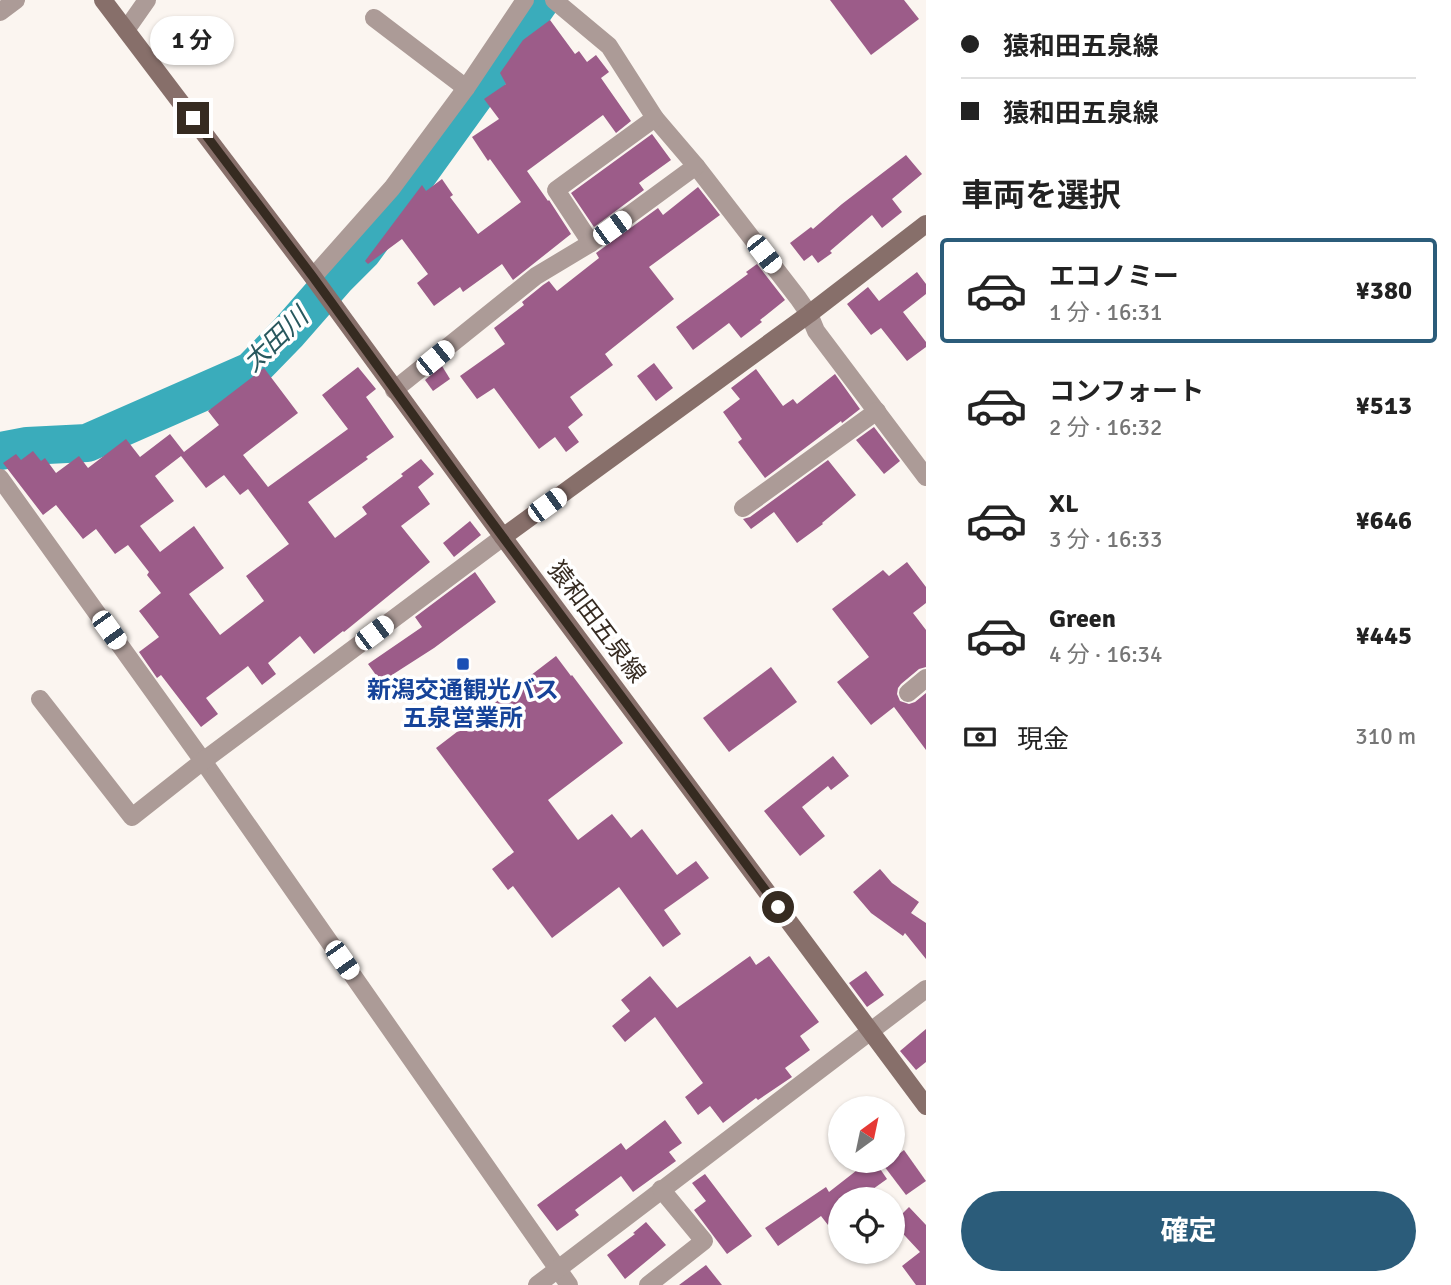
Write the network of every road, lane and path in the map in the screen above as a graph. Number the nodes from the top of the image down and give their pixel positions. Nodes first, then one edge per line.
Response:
1 (16, 0) edge
2 (103, 0) edge
3 (147, 0) edge
4 (524, 0) edge
5 (556, 1) edge
6 (0, 12) edge
7 (373, 18) dead end
8 (125, 30) junction
9 (466, 88) junction
10 (655, 118) junction
11 (696, 166) junction
12 (926, 224) edge
13 (591, 243) junction
14 (313, 277) junction
15 (809, 314) junction
16 (394, 390) junction
17 (877, 411) junction
18 (926, 477) edge
19 (0, 478) edge
20 (743, 508) dead end
21 (503, 537) junction
22 (926, 678) edge
23 (908, 693) dead end
24 (40, 699) dead end
25 (203, 761) junction
26 (926, 989) edge
27 (870, 1032) junction
28 (926, 1106) edge
29 (661, 1189) junction
30 (557, 1269) junction
31 (537, 1285) edge
32 (569, 1285) edge
33 (648, 1285) edge

1 - 6 street
2 - 8 main road, 猿和田五泉線
3 - 8 street
4 - 9 street
5 - 10 street
7 - 9 street
8 - 14 main road, 猿和田五泉線
9 - 14 street
10 - 11 street
10 - 13 street
11 - 13 street
11 - 15 street
12 - 15 main road
13 - 16 street
14 - 16 main road, 猿和田五泉線
15 - 17 street
15 - 21 main road
16 - 21 main road, 猿和田五泉線
17 - 18 street
17 - 20 street
19 - 25 street
21 - 25 street
21 - 27 main road, 猿和田五泉線
22 - 23 street
24 - 25 street
25 - 30 street
26 - 27 street
27 - 28 main road, 猿和田五泉線
27 - 29 street
29 - 30 street
29 - 33 street
30 - 31 street
30 - 32 street

